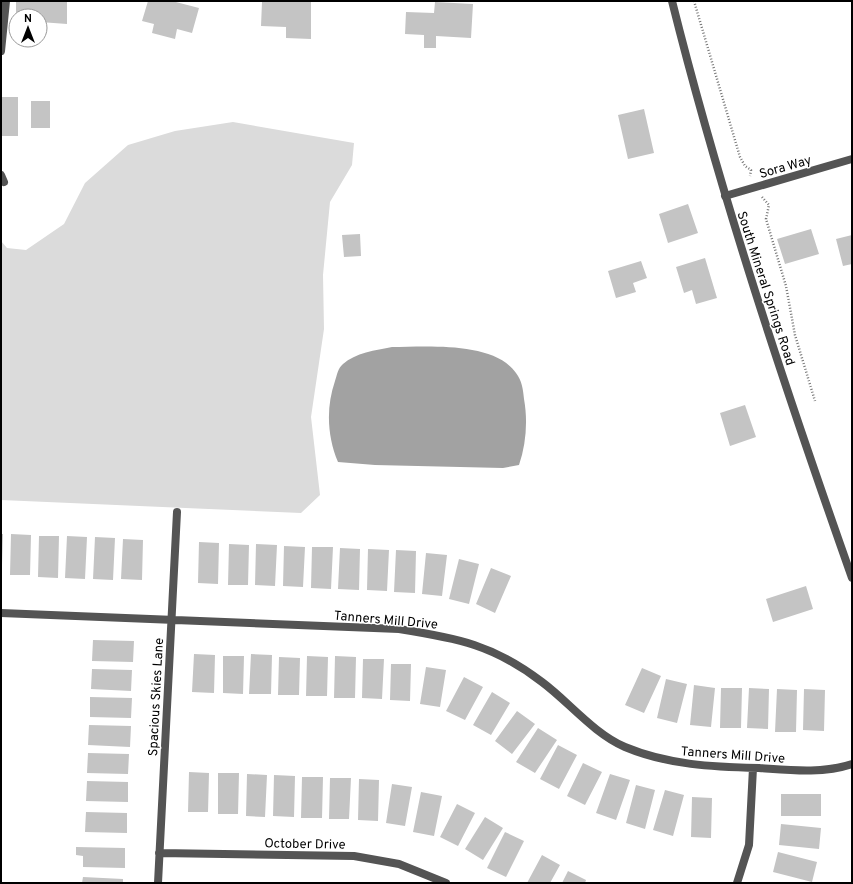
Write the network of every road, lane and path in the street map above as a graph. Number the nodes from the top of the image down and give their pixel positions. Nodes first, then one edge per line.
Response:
1 (6, 1) edge
2 (672, 1) edge
3 (694, 1) edge
4 (1, 51) edge
5 (852, 159) edge
6 (750, 176) dead end
7 (725, 196) junction
8 (764, 200) dead end
9 (815, 401) dead end
10 (177, 512) dead end
11 (852, 578) edge
12 (1, 613) edge
13 (171, 620) junction
14 (852, 764) edge
15 (753, 768) junction
16 (159, 853) junction
17 (158, 883) edge
18 (446, 883) edge
19 (737, 883) edge

1 - 4 street
2 - 7 street, South Mineral Springs Road
3 - 6 path
5 - 7 street, Sora Way
7 - 11 street, South Mineral Springs Road
8 - 9 path
10 - 13 street, Spacious Skies Lane
12 - 13 street, Tanners Mill Drive
13 - 15 street, Tanners Mill Drive
13 - 16 street, Spacious Skies Lane
14 - 15 street, Tanners Mill Drive
15 - 19 street
16 - 17 street, Spacious Skies Lane
16 - 18 street, October Drive

